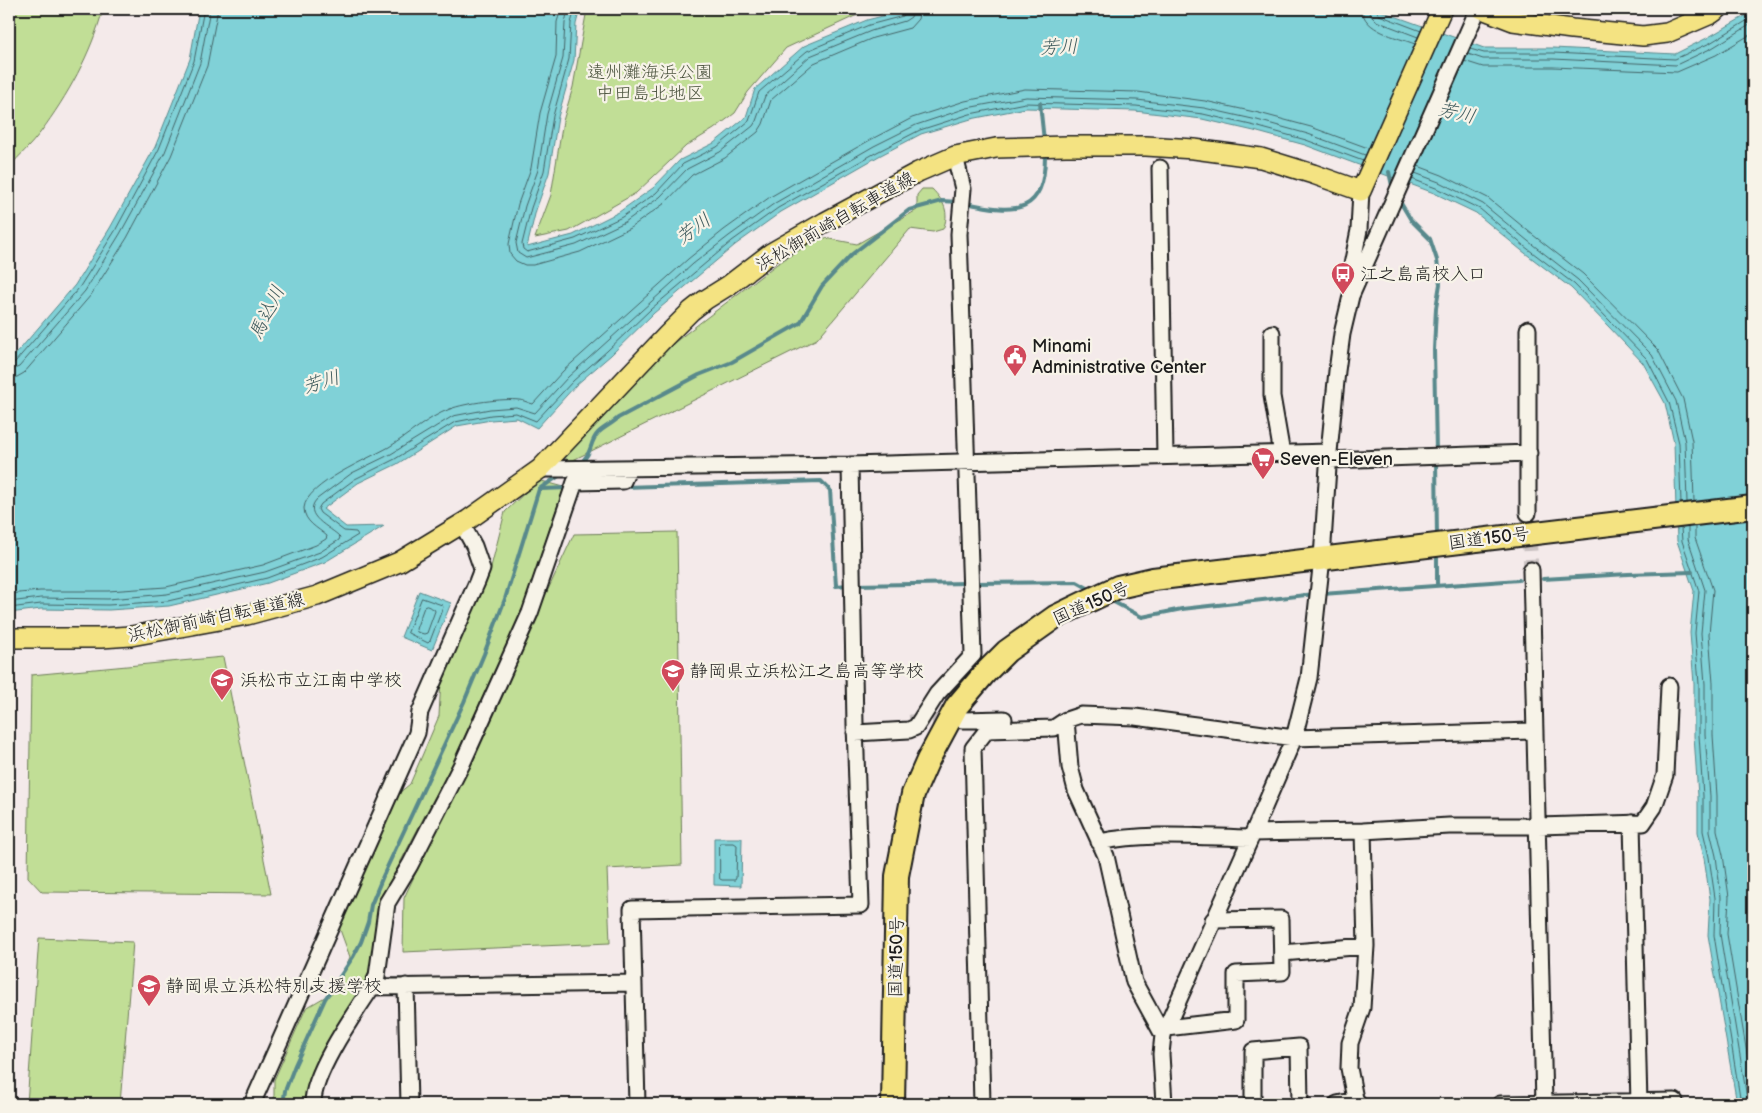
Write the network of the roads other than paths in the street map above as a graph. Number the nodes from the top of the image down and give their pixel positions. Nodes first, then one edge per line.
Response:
1 (1442, 9) edge
2 (1718, 9) edge
3 (1478, 11) edge
4 (955, 156) junction
5 (1160, 168) dead end
6 (1361, 191) junction
7 (1351, 296) junction
8 (1528, 329) dead end
9 (1272, 333) dead end
10 (1529, 453) junction
11 (1282, 454) junction
12 (1165, 456) junction
13 (1329, 456) junction
14 (967, 460) junction
15 (850, 464) junction
16 (629, 468) junction
17 (540, 469) junction
18 (1753, 507) edge
19 (1528, 513) tunnel mouth
20 (462, 524) junction
21 (1322, 558) junction
22 (1531, 570) tunnel mouth
23 (9, 638) edge
24 (1669, 686) dead end
25 (962, 720) tunnel mouth
26 (1066, 720) junction
27 (909, 722) tunnel mouth
28 (855, 729) junction
29 (1535, 731) junction
30 (1294, 738) junction
31 (1632, 823) junction
32 (1538, 826) junction
33 (1364, 831) junction
34 (1252, 836) junction
35 (1099, 842) junction
36 (1213, 920) junction
37 (1366, 946) junction
38 (1282, 953) junction
39 (634, 983) junction
40 (406, 986) junction
41 (372, 987) junction
42 (1165, 1031) junction
43 (1674, 1101) dead end
44 (1356, 1102) edge
45 (1544, 1103) edge
46 (1639, 1103) edge
47 (252, 1104) edge
48 (313, 1104) edge
49 (409, 1104) edge
50 (636, 1104) edge
51 (893, 1104) edge
52 (982, 1104) edge
53 (1164, 1104) edge
54 (1253, 1104) edge
55 (1300, 1104) edge
56 (1337, 1104) edge
57 (1500, 1104) edge

1 - 6 main road
2 - 3 main road
3 - 7 street
4 - 6 main road, 浜松御前崎自転車道線
4 - 14 street
4 - 17 main road, 浜松御前崎自転車道線
5 - 12 street
6 - 7 street
7 - 13 street
8 - 10 street
9 - 11 street
10 - 13 street
10 - 19 street
11 - 12 street
11 - 13 street
12 - 14 street
13 - 21 street
14 - 15 street
14 - 28 street
15 - 16 street
15 - 28 street
16 - 17 street
16 - 41 street
17 - 20 main road, 浜松御前崎自転車道線
18 - 21 highway, 国道150号
20 - 23 main road, 浜松御前崎自転車道線
20 - 47 street
21 - 30 street
21 - 51 highway, 国道150号
22 - 29 street
24 - 31 street
25 - 26 street
26 - 30 street
26 - 35 street
26 - 52 street
27 - 28 street
28 - 39 street
29 - 30 street
29 - 32 street
30 - 34 street
31 - 32 street
31 - 46 street
32 - 33 street
32 - 45 street
33 - 34 street
33 - 37 street
34 - 35 street
34 - 36 street
35 - 42 street
36 - 38 street
36 - 42 street
37 - 38 street
37 - 44 street
38 - 42 street
39 - 40 street
39 - 50 street
40 - 41 street
40 - 49 street
41 - 48 street
42 - 53 street
43 - 46 street
44 - 56 street
45 - 46 street
45 - 57 street
54 - 55 street

